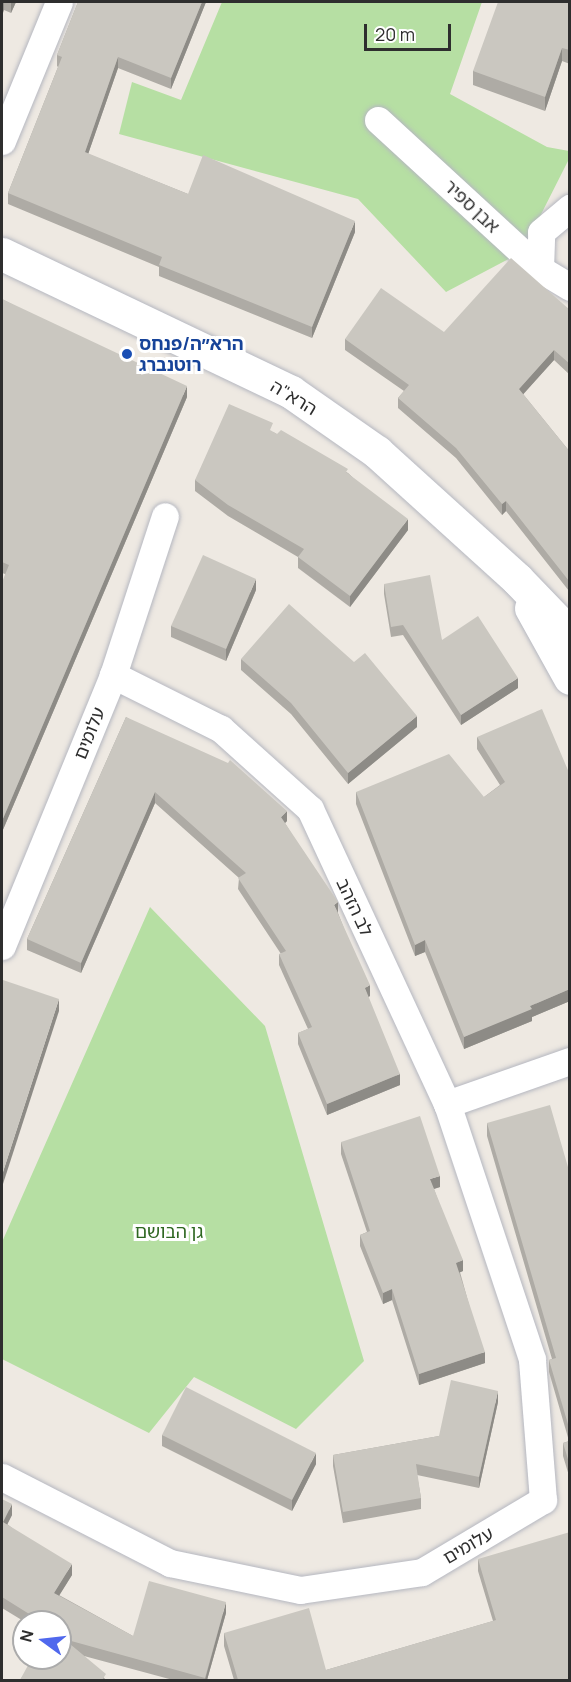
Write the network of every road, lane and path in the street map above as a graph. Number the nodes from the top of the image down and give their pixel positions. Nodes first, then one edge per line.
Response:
1 (59, 2) edge
2 (378, 120) dead end
3 (2, 141) edge
4 (570, 208) edge
5 (2, 254) edge
6 (540, 269) junction
7 (570, 287) edge
8 (165, 516) dead end
9 (517, 579) junction
10 (570, 634) edge
11 (567, 670) edge
12 (113, 675) junction
13 (2, 946) edge
14 (570, 1060) edge
15 (447, 1104) junction
16 (2, 1477) edge

1 - 3 street
2 - 6 street, אבן ספיר
4 - 6 street
5 - 9 street, הרא"ה
6 - 7 street, אבן ספיר
8 - 12 street, עלומים
9 - 10 street, הרא"ה
9 - 11 street, הרא"ה
12 - 13 street, עלומים
12 - 15 street, לב הזהב
14 - 15 street
15 - 16 street, עלומים

